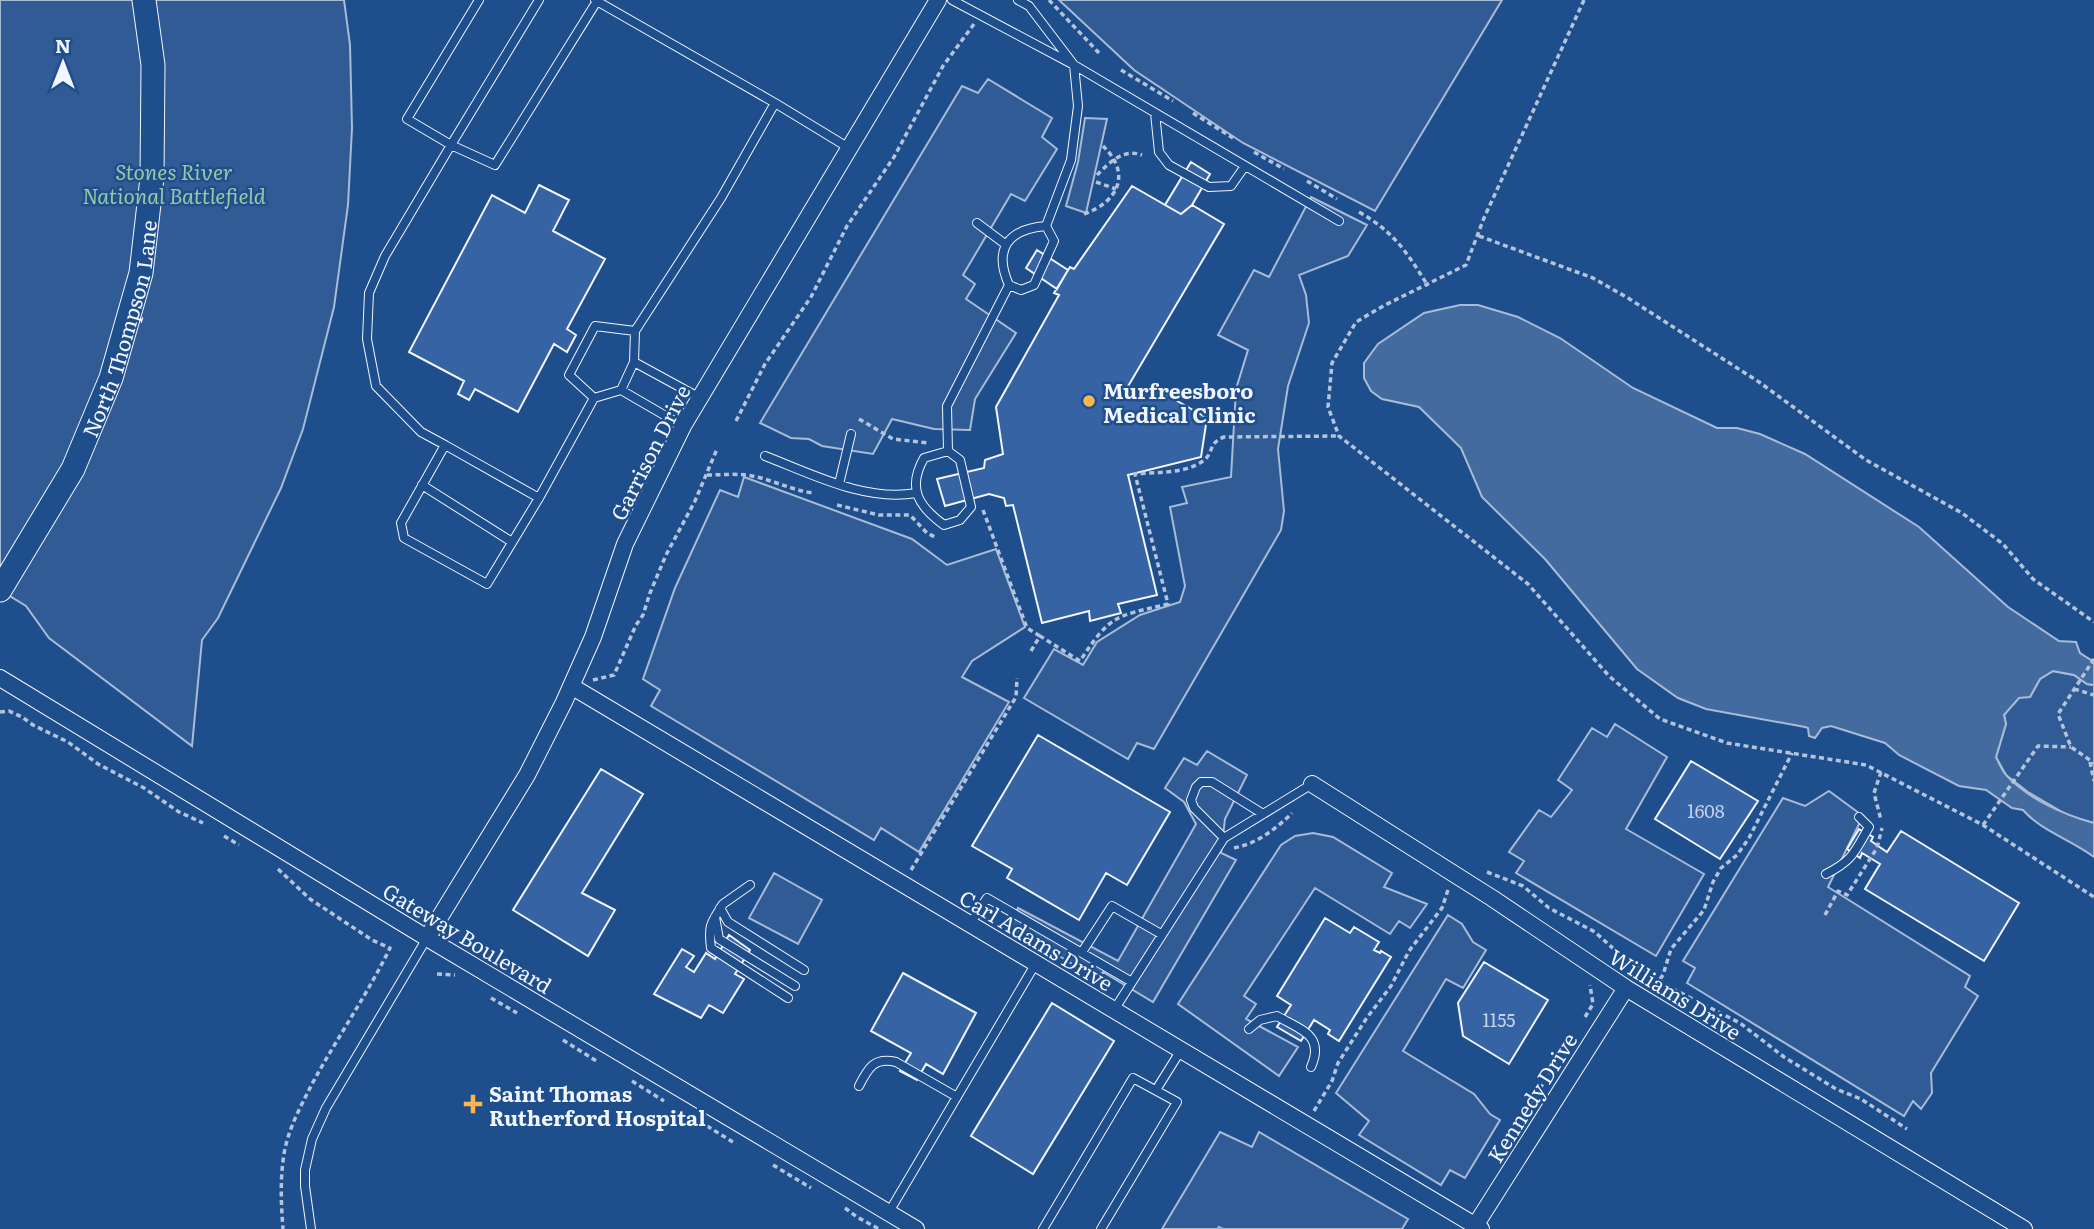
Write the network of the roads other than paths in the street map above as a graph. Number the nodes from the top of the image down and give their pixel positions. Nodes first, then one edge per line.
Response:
1 (144, 0) edge
2 (479, 0) edge
3 (539, 0) edge
4 (938, 0) edge
5 (952, 0) edge
6 (1018, 0) edge
7 (596, 1) edge
8 (1074, 65) junction
9 (775, 103) junction
10 (1155, 113) junction
11 (451, 145) junction
12 (849, 148) junction
13 (1245, 166) junction
14 (1339, 221) dead end
15 (976, 223) dead end
16 (1046, 226) junction
17 (1005, 244) junction
18 (1009, 285) junction
19 (635, 331) junction
20 (634, 362) junction
21 (621, 390) junction
22 (594, 398) junction
23 (700, 398) junction
24 (683, 426) junction
25 (851, 434) dead end
26 (445, 445) junction
27 (948, 451) junction
28 (765, 456) dead end
29 (839, 484) junction
30 (422, 485) junction
31 (916, 493) junction
32 (539, 498) junction
33 (512, 542) junction
34 (0, 590) edge
35 (0, 678) edge
36 (571, 686) junction
37 (1312, 784) joint
38 (1263, 814) junction
39 (1859, 817) dead end
40 (1223, 838) junction
41 (1826, 874) dead end
42 (750, 885) dead end
43 (720, 908) junction
44 (715, 917) junction
45 (970, 924) junction
46 (1161, 934) junction
47 (427, 938) junction
48 (1082, 953) junction
49 (1036, 963) junction
50 (804, 970) dead end
51 (1132, 982) junction
52 (795, 986) dead end
53 (1626, 988) junction
54 (788, 998) dead end
55 (1114, 1010) junction
56 (1249, 1029) dead end
57 (1181, 1049) junction
58 (1311, 1067) dead end
59 (859, 1086) dead end
60 (1156, 1090) junction
61 (957, 1097) junction
62 (888, 1212) junction
63 (1477, 1228) edge
64 (311, 1229) edge
65 (916, 1229) edge
66 (1043, 1229) edge
67 (1101, 1229) edge
68 (2024, 1229) edge

1 - 34 main road, North Thompson Lane
2 - 11 lane
3 - 11 lane
4 - 12 street, Garrison Drive
5 - 8 lane
6 - 8 lane
7 - 9 lane
7 - 11 lane
8 - 10 lane
8 - 16 lane
9 - 12 lane
9 - 19 lane
10 - 13 lane
10 - 13 lane
11 - 26 lane
12 - 23 street, Garrison Drive
13 - 14 lane
15 - 17 lane
16 - 17 lane
16 - 18 lane
17 - 18 lane
18 - 27 lane
19 - 20 lane
19 - 22 lane
20 - 21 lane
20 - 23 lane
21 - 22 lane
21 - 24 lane
22 - 32 lane
23 - 24 street, Garrison Drive
24 - 36 street, Garrison Drive
25 - 29 lane
26 - 30 lane
26 - 32 lane
27 - 31 lane
27 - 31 lane
28 - 29 lane
29 - 31 lane
30 - 33 lane
30 - 33 lane
32 - 33 lane
35 - 47 street, Gateway Boulevard
36 - 45 street, Carl Adams Drive
36 - 47 street, Garrison Drive
37 - 38 lane
37 - 53 street, Williams Drive
38 - 40 lane
38 - 40 lane
39 - 41 lane
40 - 46 lane
42 - 43 lane
43 - 44 lane
43 - 50 lane
44 - 52 lane
44 - 54 lane
45 - 48 lane
45 - 49 street, Carl Adams Drive
46 - 48 lane
46 - 51 lane
47 - 62 street, Gateway Boulevard
47 - 64 lane
48 - 51 lane
49 - 55 street, Carl Adams Drive
49 - 61 lane
51 - 55 lane
53 - 63 street, Kennedy Drive
53 - 68 street, Williams Drive
55 - 57 street, Carl Adams Drive
56 - 58 lane
57 - 60 lane
57 - 63 street, Carl Adams Drive
59 - 61 lane
60 - 66 lane
60 - 67 lane
61 - 62 lane
62 - 65 street, Gateway Boulevard

